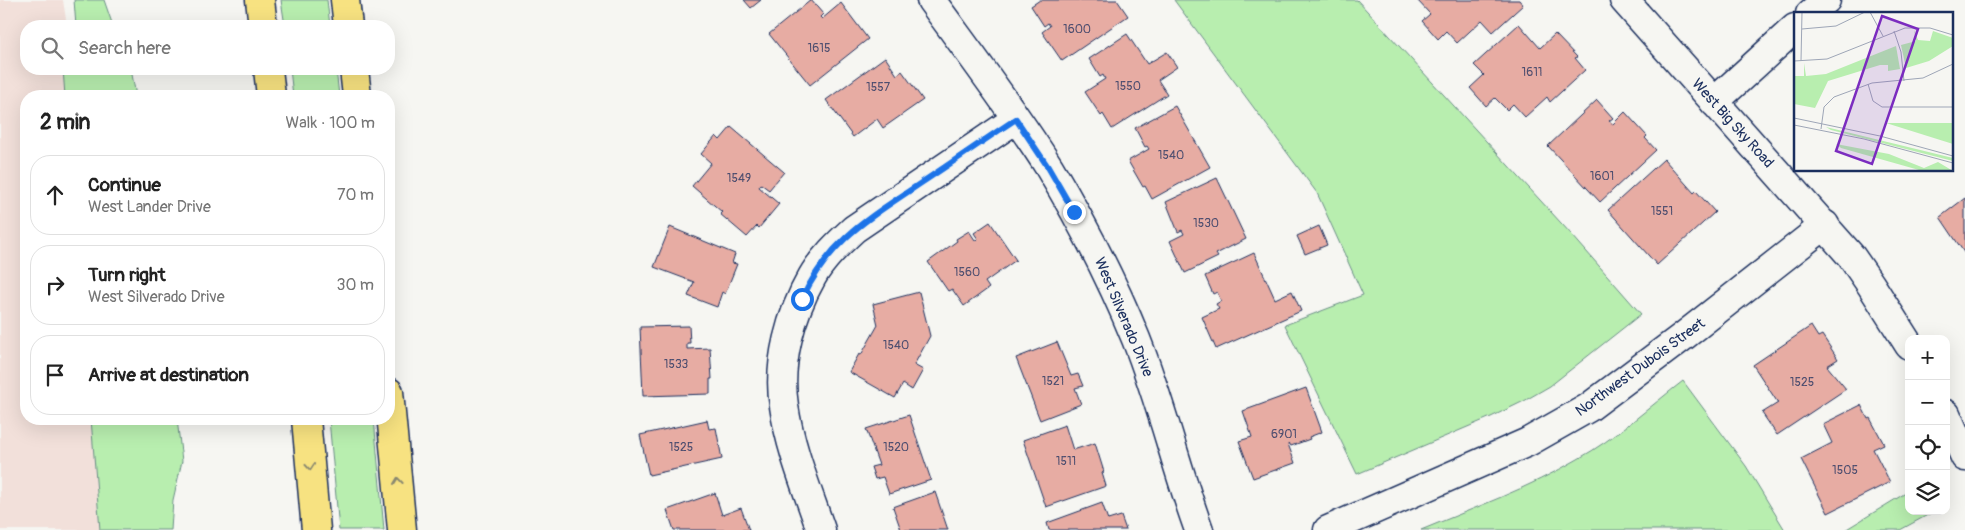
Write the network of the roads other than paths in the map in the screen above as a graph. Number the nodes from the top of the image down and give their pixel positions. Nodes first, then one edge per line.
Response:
1 (260, 0) edge
2 (345, 0) edge
3 (931, 0) edge
4 (1624, 0) edge
5 (1826, 0) edge
6 (1812, 12) edge
7 (262, 20) edge
8 (347, 20) edge
9 (1794, 29) edge
10 (269, 75) edge
11 (355, 75) edge
12 (270, 90) edge
13 (356, 90) edge
14 (1714, 102) junction
15 (1016, 119) junction
16 (1824, 225) junction
17 (1905, 339) edge
18 (1950, 423) edge
19 (307, 425) edge
20 (392, 425) edge
21 (1965, 457) edge
22 (316, 530) edge
23 (402, 530) edge
24 (821, 530) edge
25 (1199, 530) edge
26 (1328, 530) edge

1 - 7 main road
2 - 8 main road
3 - 15 street, West Silverado Drive
4 - 14 street, West Big Sky Road
5 - 6 street
9 - 14 street
10 - 12 main road
11 - 13 main road
14 - 16 street, West Big Sky Road
15 - 24 street
15 - 25 street, West Silverado Drive
16 - 17 street, West Big Sky Road
16 - 26 street, Northwest Dubois Street
18 - 21 street
19 -> 22 main road
23 -> 20 main road

